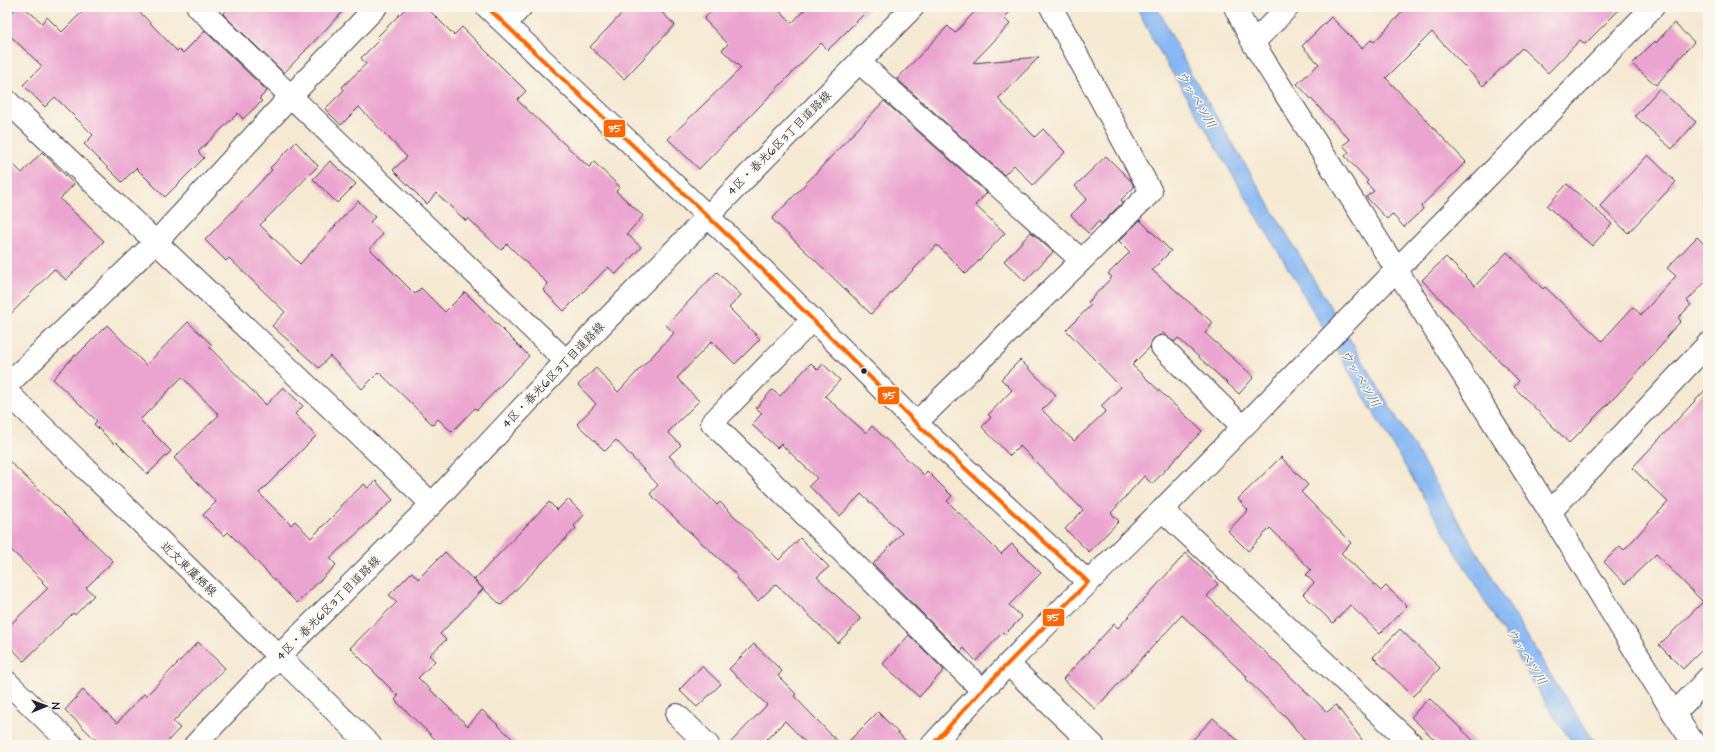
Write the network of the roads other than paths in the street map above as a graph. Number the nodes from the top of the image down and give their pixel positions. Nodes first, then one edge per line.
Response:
1 (198, 7) edge
2 (376, 7) edge
3 (487, 7) edge
4 (521, 7) edge
5 (913, 7) edge
6 (1051, 7) edge
7 (1234, 7) edge
8 (1288, 7) edge
9 (1652, 7) edge
10 (505, 24) junction
11 (1253, 43) junction
12 (859, 62) junction
13 (291, 96) junction
14 (7, 101) edge
15 (707, 216) junction
16 (157, 242) junction
17 (1081, 260) junction
18 (1396, 269) junction
19 (812, 320) junction
20 (1708, 344) edge
21 (1162, 348) dead end
22 (566, 361) junction
23 (7, 385) edge
24 (7, 392) edge
25 (916, 423) junction
26 (1243, 427) junction
27 (432, 504) junction
28 (1162, 510) junction
29 (1550, 512) junction
30 (1088, 582) junction
31 (279, 656) junction
32 (1008, 664) junction
33 (1708, 678) edge
34 (7, 682) edge
35 (982, 690) junction
36 (1674, 714) junction
37 (677, 715) dead end
38 (72, 745) edge
39 (195, 745) edge
40 (370, 745) edge
41 (708, 745) edge
42 (932, 745) edge
43 (1093, 745) edge
44 (1413, 745) edge
45 (1695, 745) edge

1 - 13 street
2 - 13 street
3 - 10 street
4 - 10 street
5 - 12 street, 4区・春光6区3丁目道路線
6 - 17 street
7 - 11 street
8 - 11 street
9 - 18 street
10 - 15 street
11 - 18 street
12 - 15 street, 4区・春光6区3丁目道路線
12 - 17 street
13 - 16 street
13 - 22 street
14 - 16 street
15 - 19 street
15 - 22 street, 4区・春光6区3丁目道路線
16 - 23 street
16 - 27 street
17 - 25 street
18 - 26 street
18 - 29 street
19 - 25 street
19 - 35 street
20 - 29 street
21 - 26 street
22 - 27 street, 4区・春光6区3丁目道路線
24 - 31 street, 近文東鷹栖線
25 - 30 street
26 - 28 street
27 - 31 street, 4区・春光6区3丁目道路線
28 - 30 street
28 - 44 street
29 - 36 street
30 - 32 street
31 - 39 street, 4区・春光6区3丁目道路線
31 - 40 street, 近文東鷹栖線
32 - 35 street
32 - 43 street
33 - 36 street
34 - 38 street
35 - 42 street
36 - 45 street
37 - 41 street

